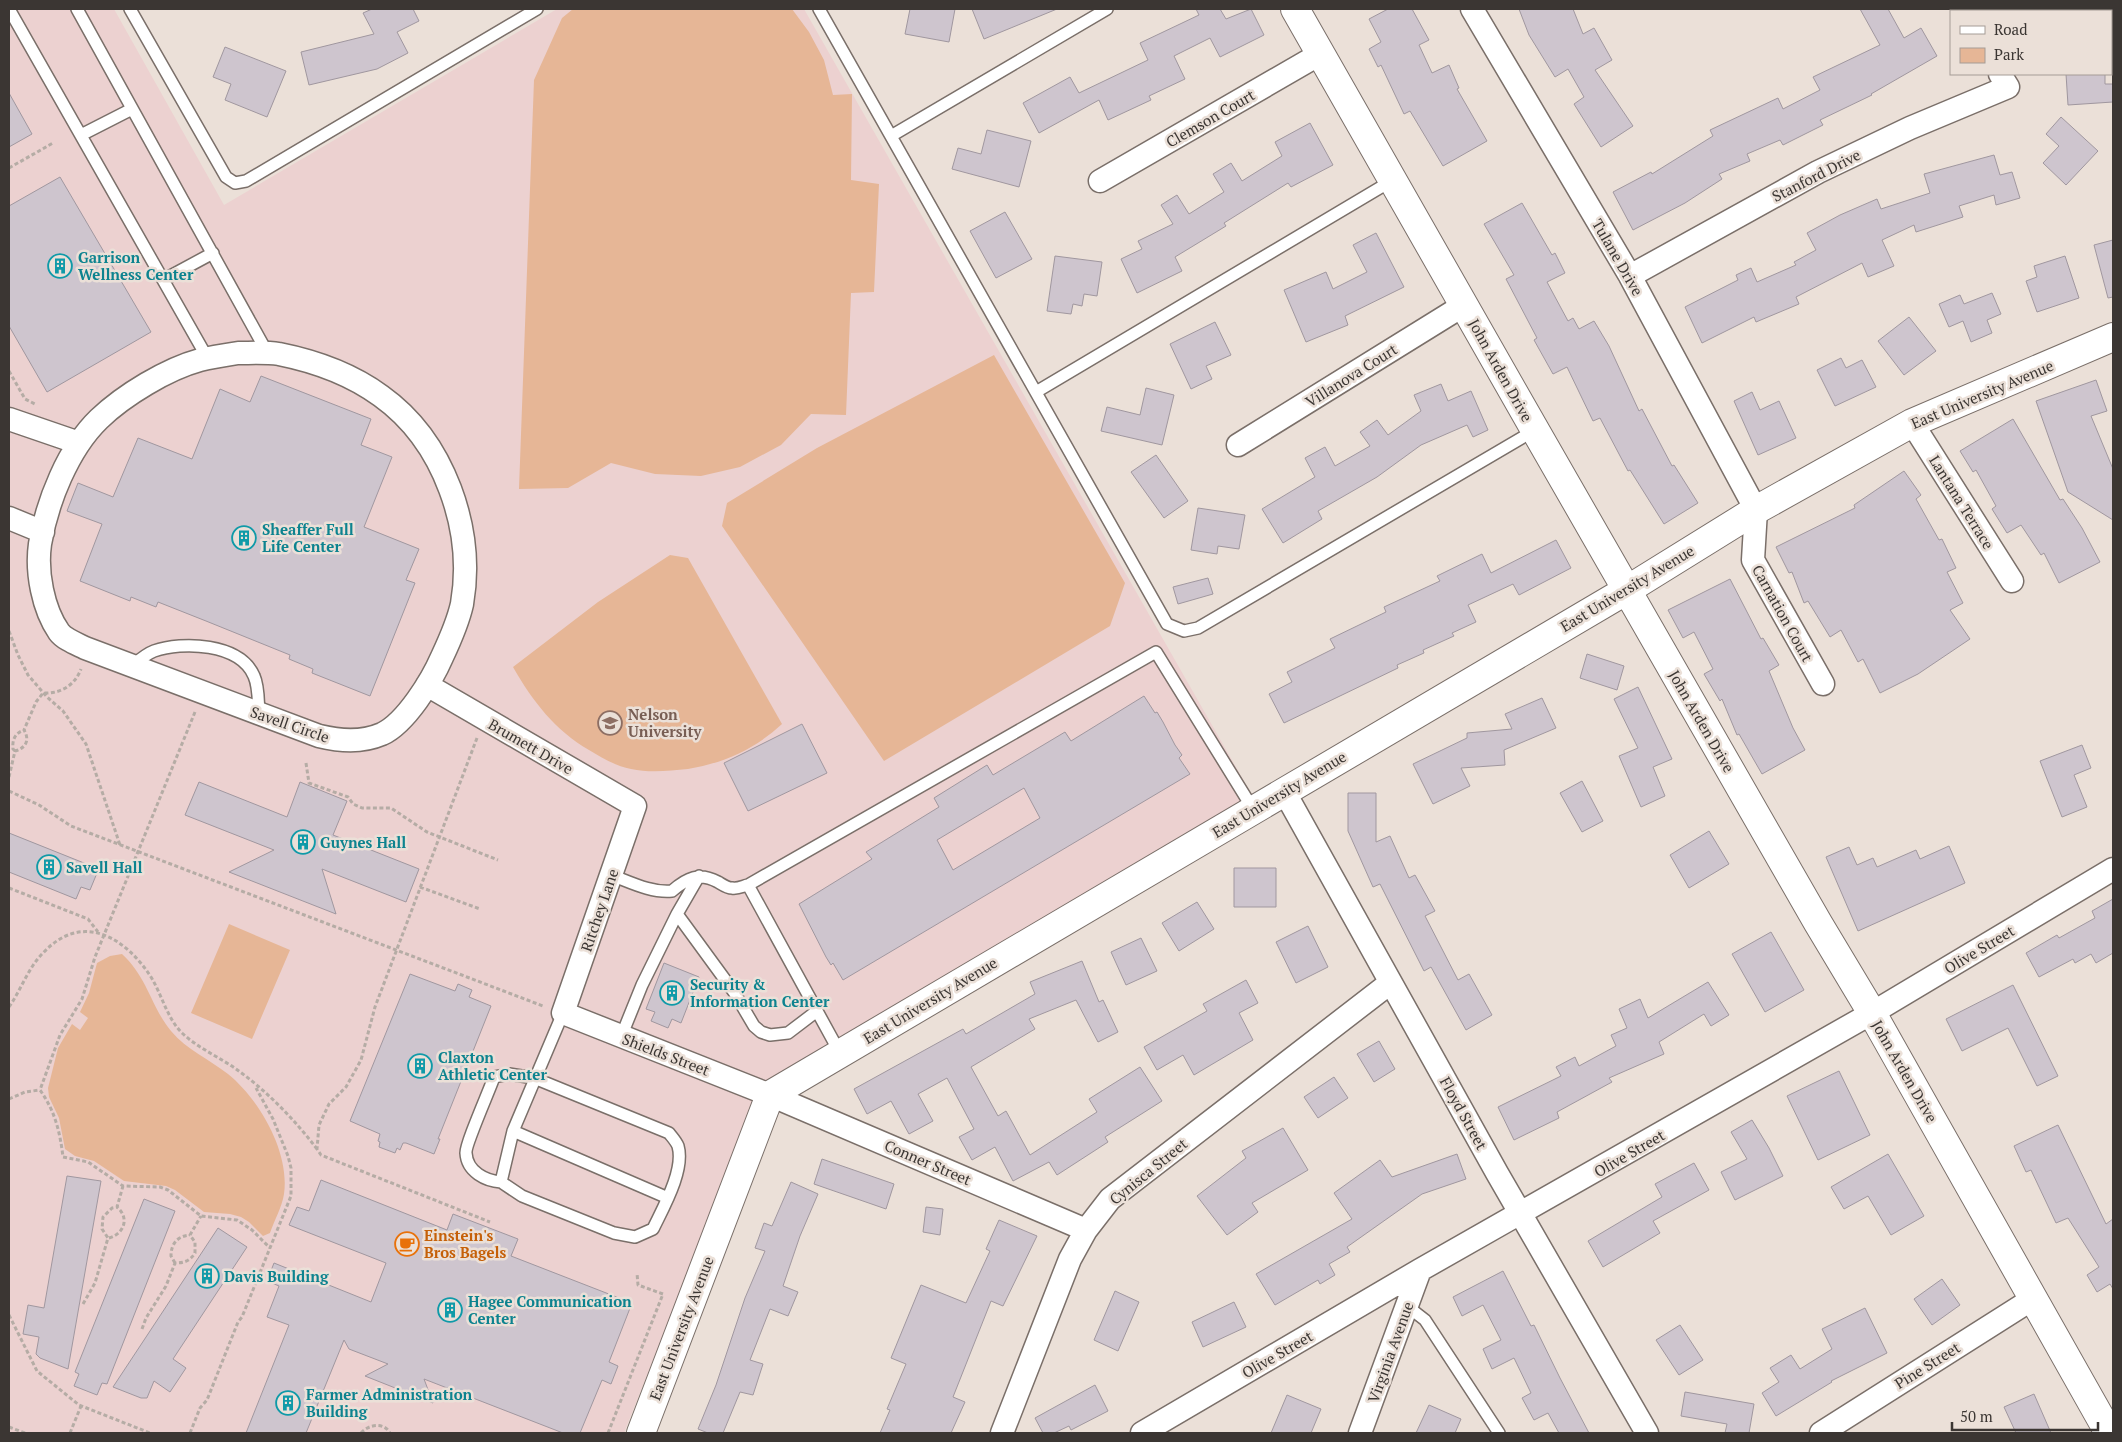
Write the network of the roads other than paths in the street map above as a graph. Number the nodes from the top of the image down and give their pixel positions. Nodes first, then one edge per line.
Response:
1 (10, 9) edge
2 (77, 9) edge
3 (130, 9) edge
4 (537, 9) edge
5 (819, 9) edge
6 (1107, 9) edge
7 (1295, 9) edge
8 (1472, 9) edge
9 (1320, 54) junction
10 (2004, 80) edge
11 (132, 108) junction
12 (81, 135) junction
13 (891, 136) junction
14 (1394, 180) junction
15 (1100, 182) dead end
16 (213, 253) junction
17 (1630, 276) junction
18 (163, 280) junction
19 (1464, 305) junction
20 (2113, 337) edge
21 (268, 354) junction
22 (208, 358) junction
23 (1036, 392) junction
24 (9, 419) edge
25 (1912, 423) junction
26 (1535, 430) junction
27 (79, 443) junction
28 (1238, 445) dead end
29 (1756, 510) junction
30 (9, 518) edge
31 (43, 532) junction
32 (2012, 581) dead end
33 (1627, 590) junction
34 (132, 666) junction
35 (1823, 684) dead end
36 (427, 685) junction
37 (259, 714) junction
38 (1284, 791) junction
39 (635, 806) joint
40 (1253, 809) junction
41 (2113, 869) edge
42 (611, 875) junction
43 (700, 876) junction
44 (748, 885) junction
45 (677, 914) junction
46 (1390, 982) junction
47 (817, 1011) junction
48 (1872, 1013) junction
49 (562, 1014) junction
50 (621, 1037) junction
51 (840, 1053) junction
52 (534, 1078) junction
53 (770, 1095) junction
54 (513, 1131) junction
55 (502, 1182) junction
56 (668, 1198) junction
57 (1521, 1214) junction
58 (1086, 1230) junction
59 (1420, 1270) junction
60 (2034, 1298) junction
61 (1407, 1306) junction
62 (641, 1433) edge
63 (1002, 1433) edge
64 (1142, 1433) edge
65 (1360, 1433) edge
66 (1499, 1433) edge
67 (1647, 1433) edge
68 (1821, 1433) edge
69 (2109, 1433) edge

1 - 12 lane
2 - 11 lane
3 - 4 lane
5 - 13 lane
6 - 13 lane
7 - 9 street, John Arden Drive
8 - 17 street, Tulane Drive
9 - 14 street, John Arden Drive
9 - 15 street, Clemson Court
10 - 17 street, Stanford Drive
11 - 12 lane
11 - 16 lane
12 - 18 lane
13 - 23 lane
14 - 19 street, John Arden Drive
14 - 23 lane
16 - 18 lane
16 - 21 lane
17 - 29 street, Tulane Drive
18 - 22 lane
19 - 26 street, John Arden Drive
19 - 28 street, Villanova Court
20 - 25 street, East University Avenue
21 - 22 street, Savell Circle
21 - 36 street, Savell Circle
22 - 27 street, Savell Circle
23 - 26 lane
24 - 27 street
25 - 29 street, East University Avenue
25 - 32 street, Lantana Terrace
26 - 33 street, John Arden Drive
27 - 31 street, Savell Circle
29 - 33 street, East University Avenue
29 - 35 street, Carnation Court
30 - 31 street
31 - 34 street, Savell Circle
33 - 38 street, East University Avenue
33 - 48 street, John Arden Drive
34 - 37 street, Savell Circle
34 - 37 lane
36 - 37 street, Savell Circle
36 - 39 street, Brumett Drive
38 - 40 street, East University Avenue
38 - 46 street, Floyd Street
39 - 42 street, Ritchey Lane
40 - 44 lane
40 - 51 street, East University Avenue
41 - 48 street, Olive Street
42 - 43 lane
42 - 49 street, Ritchey Lane
43 - 44 lane
43 - 45 lane
44 - 47 lane
45 - 47 lane
45 - 50 lane
46 - 57 street, Floyd Street
46 - 58 street, Cynisca Street
47 - 51 lane
48 - 57 street, Olive Street
48 - 60 street, John Arden Drive
49 - 50 street, Shields Street
49 - 52 lane
50 - 53 street, Shields Street
51 - 53 street, East University Avenue
52 - 54 lane
52 - 55 lane
52 - 56 lane
53 - 58 street, Conner Street
53 - 62 street, East University Avenue
54 - 55 lane
54 - 56 lane
55 - 56 lane
57 - 59 street, Olive Street
57 - 67 street, Floyd Street
58 - 63 street, Cynisca Street
59 - 61 street, Virginia Avenue
59 - 64 street, Olive Street
60 - 68 street, Pine Street
60 - 69 street, John Arden Drive
61 - 65 street, Virginia Avenue
61 - 66 lane

